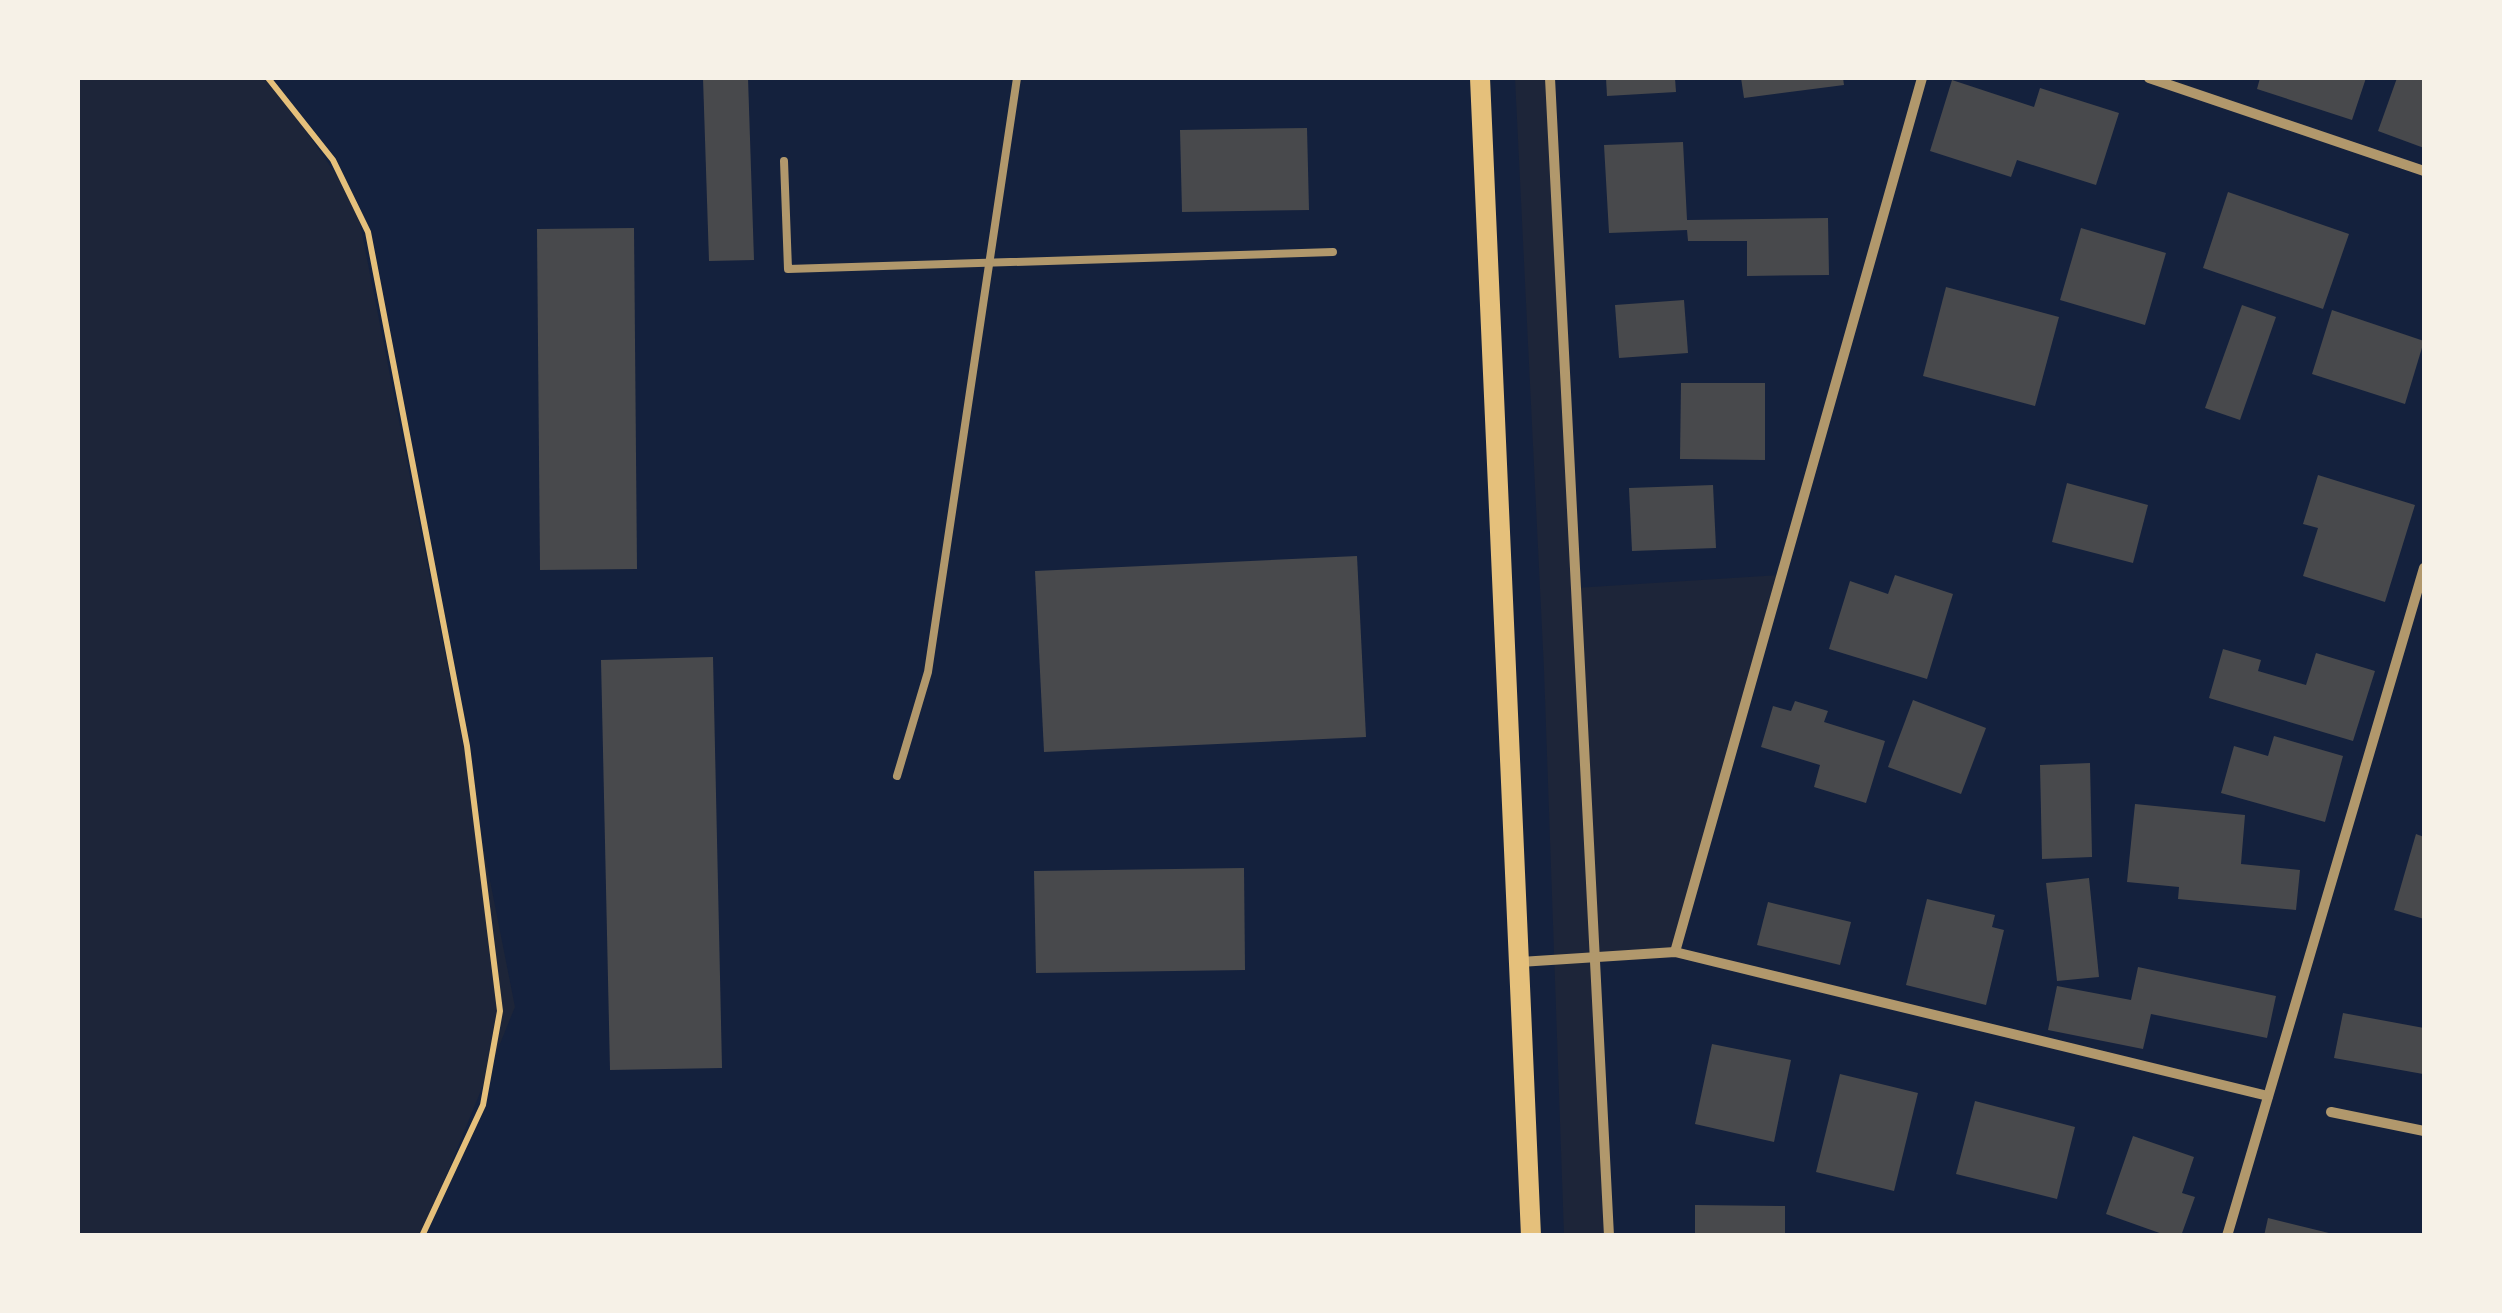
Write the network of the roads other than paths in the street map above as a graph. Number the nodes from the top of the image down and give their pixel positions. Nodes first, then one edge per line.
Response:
1 (1016, 78) edge
2 (1480, 78) edge
3 (1550, 78) edge
4 (1922, 78) edge
5 (2149, 78) edge
6 (784, 161) dead end
7 (2424, 171) edge
8 (1333, 252) dead end
9 (989, 262) junction
10 (2424, 568) edge
11 (897, 776) dead end
12 (1675, 952) junction
13 (1593, 958) junction
14 (1520, 962) junction
15 (2268, 1096) junction
16 (2331, 1112) dead end
17 (2424, 1131) edge
18 (1532, 1236) edge
19 (1609, 1236) edge
20 (2226, 1236) edge

1 - 9 lane
2 - 14 main road
3 - 13 street
4 - 12 street
5 - 7 street
6 - 9 lane
8 - 9 lane
9 - 11 lane
10 - 15 street
12 - 13 street
12 - 15 street
13 - 14 street
13 - 19 street
14 - 18 main road
15 - 20 street
16 - 17 street

